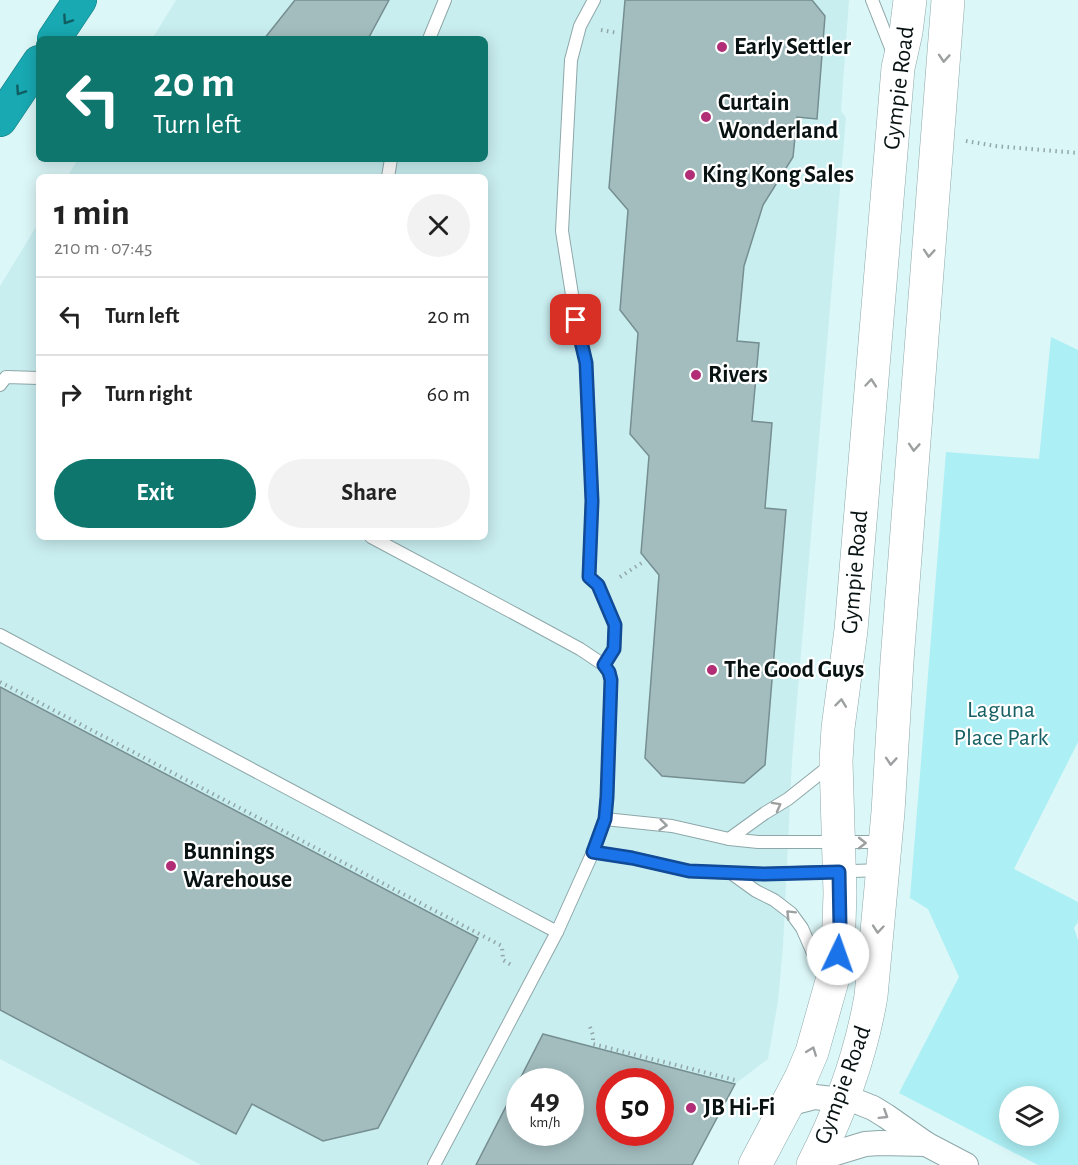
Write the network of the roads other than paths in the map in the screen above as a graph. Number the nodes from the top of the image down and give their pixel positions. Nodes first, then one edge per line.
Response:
1 (80, 0) edge
2 (445, 0) edge
3 (594, 0) edge
4 (872, 0) edge
5 (909, 0) edge
6 (948, 0) edge
7 (56, 36) edge
8 (430, 36) edge
9 (36, 66) edge
10 (898, 68) junction
11 (0, 120) edge
12 (36, 378) edge
13 (0, 385) edge
14 (377, 540) edge
15 (0, 635) edge
16 (604, 665) junction
17 (836, 761) junction
18 (605, 819) junction
19 (729, 839) junction
20 (593, 852) junction
21 (884, 856) junction
22 (838, 857) junction
23 (730, 873) junction
24 (558, 932) junction
25 (832, 981) junction
26 (842, 1100) junction
27 (788, 1104) junction
28 (926, 1144) junction
29 (814, 1162) edge
30 (434, 1165) edge
31 (755, 1165) edge
32 (966, 1165) edge

1 -> 7 highway
2 - 8 lane
3 - 16 lane
4 - 10 lane
5 - 10 main road, Gympie Road
6 -> 21 main road, Gympie Road
9 -> 11 highway
17 -> 10 main road, Gympie Road
12 - 13 lane
14 - 16 lane
15 - 24 lane
16 - 18 lane
19 -> 17 lane
17 - 22 main road, Gympie Road
18 -> 19 lane
18 - 20 lane
19 - 22 lane
20 - 23 lane
20 - 24 lane
21 - 22 lane
22 -> 21 lane
21 -> 26 main road, Gympie Road
22 - 23 lane
22 - 25 main road, Gympie Road
25 -> 23 lane
24 - 30 lane
27 -> 25 main road, Gympie Road
26 - 27 street
26 -> 28 street
26 - 29 main road, Gympie Road
27 - 31 main road, Gympie Road
28 - 29 street
28 - 32 street

